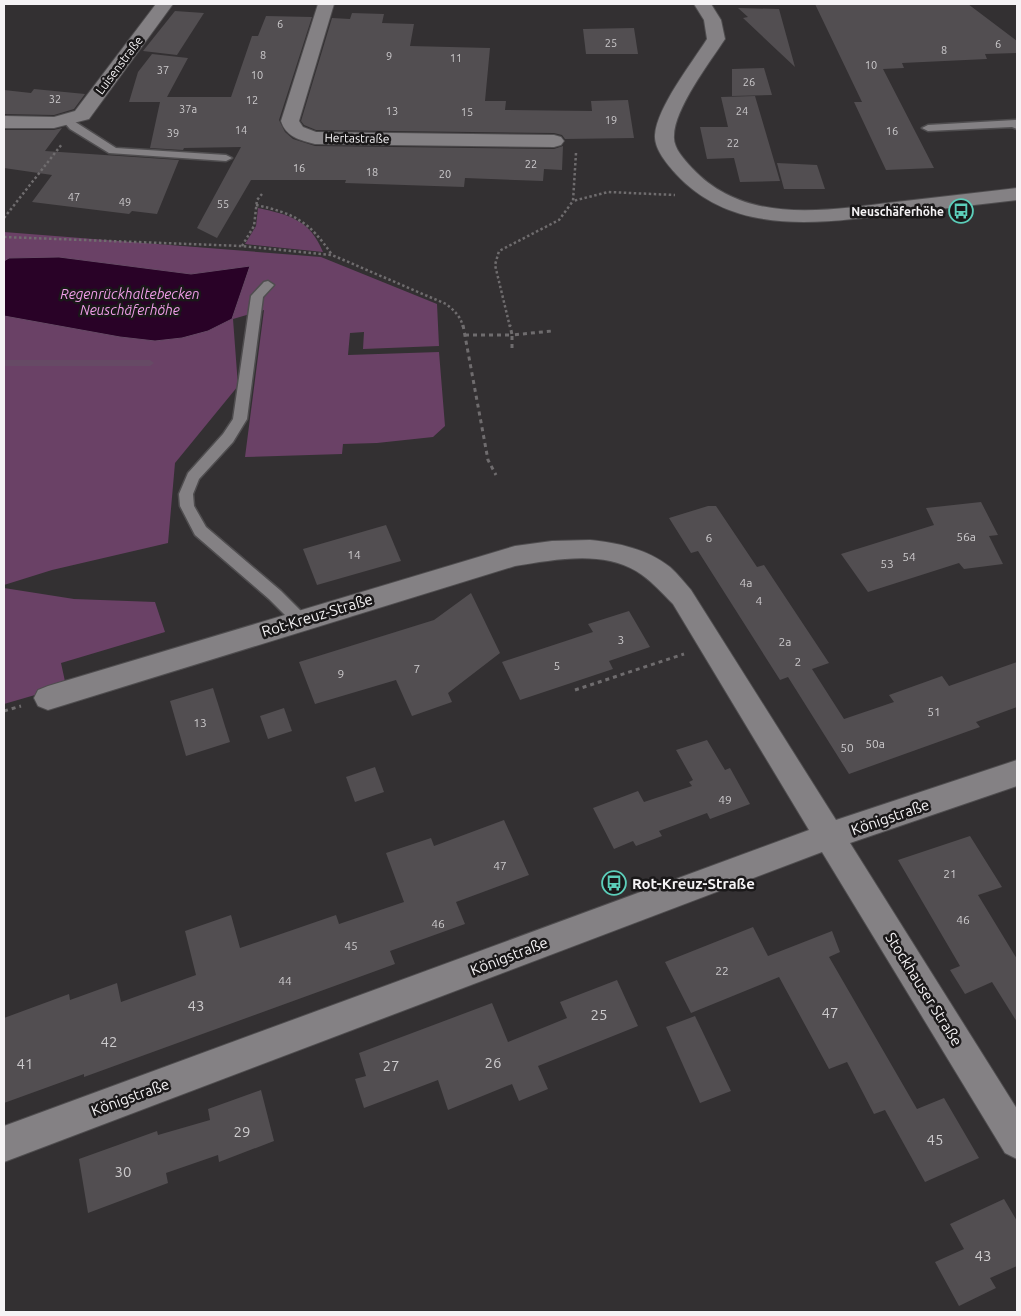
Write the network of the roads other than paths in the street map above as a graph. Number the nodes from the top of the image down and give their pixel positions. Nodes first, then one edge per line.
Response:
1 (165, 4) edge
2 (326, 4) edge
3 (702, 4) edge
4 (4, 122) edge
5 (72, 124) junction
6 (1017, 126) edge
7 (928, 128) dead end
8 (554, 141) road end
9 (226, 158) dead end
10 (1017, 194) edge
11 (268, 285) dead end
12 (300, 620) junction
13 (48, 698) dead end
14 (1017, 774) edge
15 (830, 838) junction
16 (1017, 1141) edge
17 (4, 1144) edge

1 - 5 street, Luisenstraße
2 - 8 street, Hertastraße
3 - 10 street
4 - 5 street
5 - 9 lane
6 - 7 lane
11 - 12 lane
12 - 13 street, Rot-Kreuz-Straße
12 - 15 street, Rot-Kreuz-Straße
14 - 15 street, Königstraße
15 - 16 street, Stockhauser Straße
15 - 17 street, Königstraße

